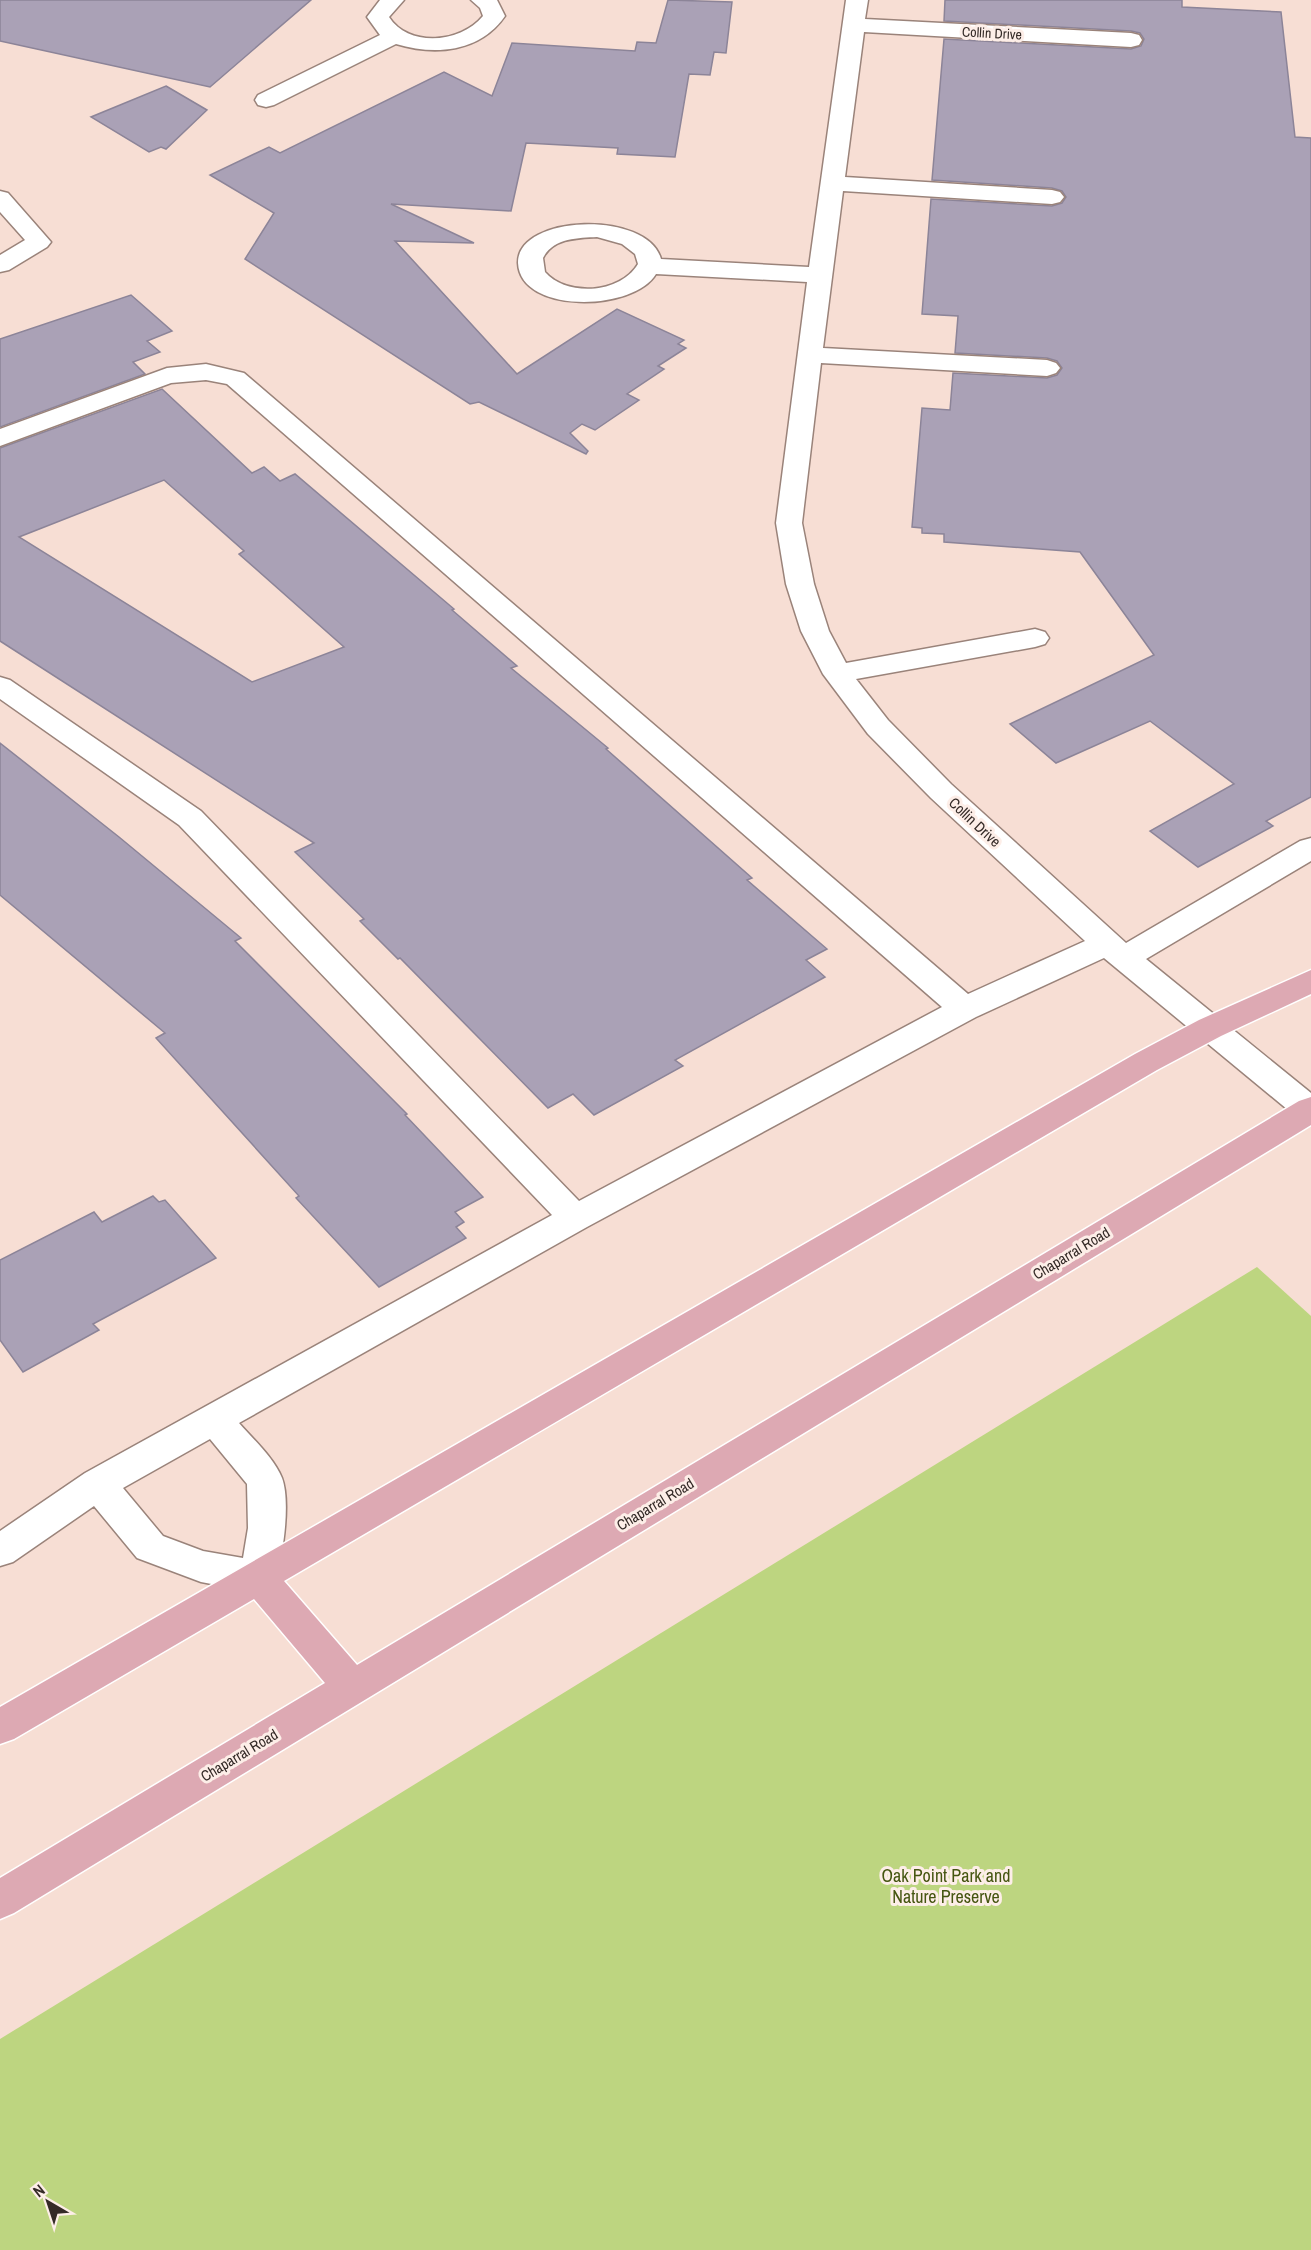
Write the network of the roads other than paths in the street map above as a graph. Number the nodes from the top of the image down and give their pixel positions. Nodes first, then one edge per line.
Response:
1 (393, 0) edge
2 (482, 0) edge
3 (855, 13) edge
4 (394, 37) junction
5 (1131, 40) dead end
6 (266, 100) dead end
7 (832, 183) junction
8 (1052, 197) dead end
9 (0, 198) edge
10 (0, 265) edge
11 (651, 266) dead end
12 (820, 275) junction
13 (809, 355) junction
14 (1047, 368) dead end
15 (0, 438) edge
16 (1035, 638) dead end
17 (837, 674) junction
18 (0, 687) edge
19 (1311, 848) edge
20 (1116, 951) junction
21 (1311, 981) edge
22 (965, 1009) junction
23 (1210, 1028) junction
24 (1311, 1113) edge
25 (575, 1218) junction
26 (214, 1418) junction
27 (98, 1484) junction
28 (0, 1551) edge
29 (258, 1577) junction
30 (352, 1687) junction
31 (0, 1727) edge
32 (0, 1900) edge

1 - 4 street
2 - 4 street
3 - 5 street, Collin Drive
3 - 7 street, Collin Drive
4 - 6 street
7 - 8 street
7 - 12 street, Collin Drive
9 - 10 street
11 - 12 street
12 - 13 street, Collin Drive
13 - 14 street
13 - 17 street, Collin Drive
15 - 22 street
16 - 17 street
17 - 20 street, Collin Drive
18 - 25 street
19 - 20 street
20 - 22 street
20 - 23 street, Collin Drive
21 - 23 main road
22 - 25 street
23 - 24 street, Collin Drive
23 - 29 main road
24 - 30 main road, Chaparral Road
25 - 26 street
26 - 27 street
26 - 29 street
27 - 28 street
27 - 29 street
29 - 30 main road
29 - 31 main road
30 - 32 main road, Chaparral Road

